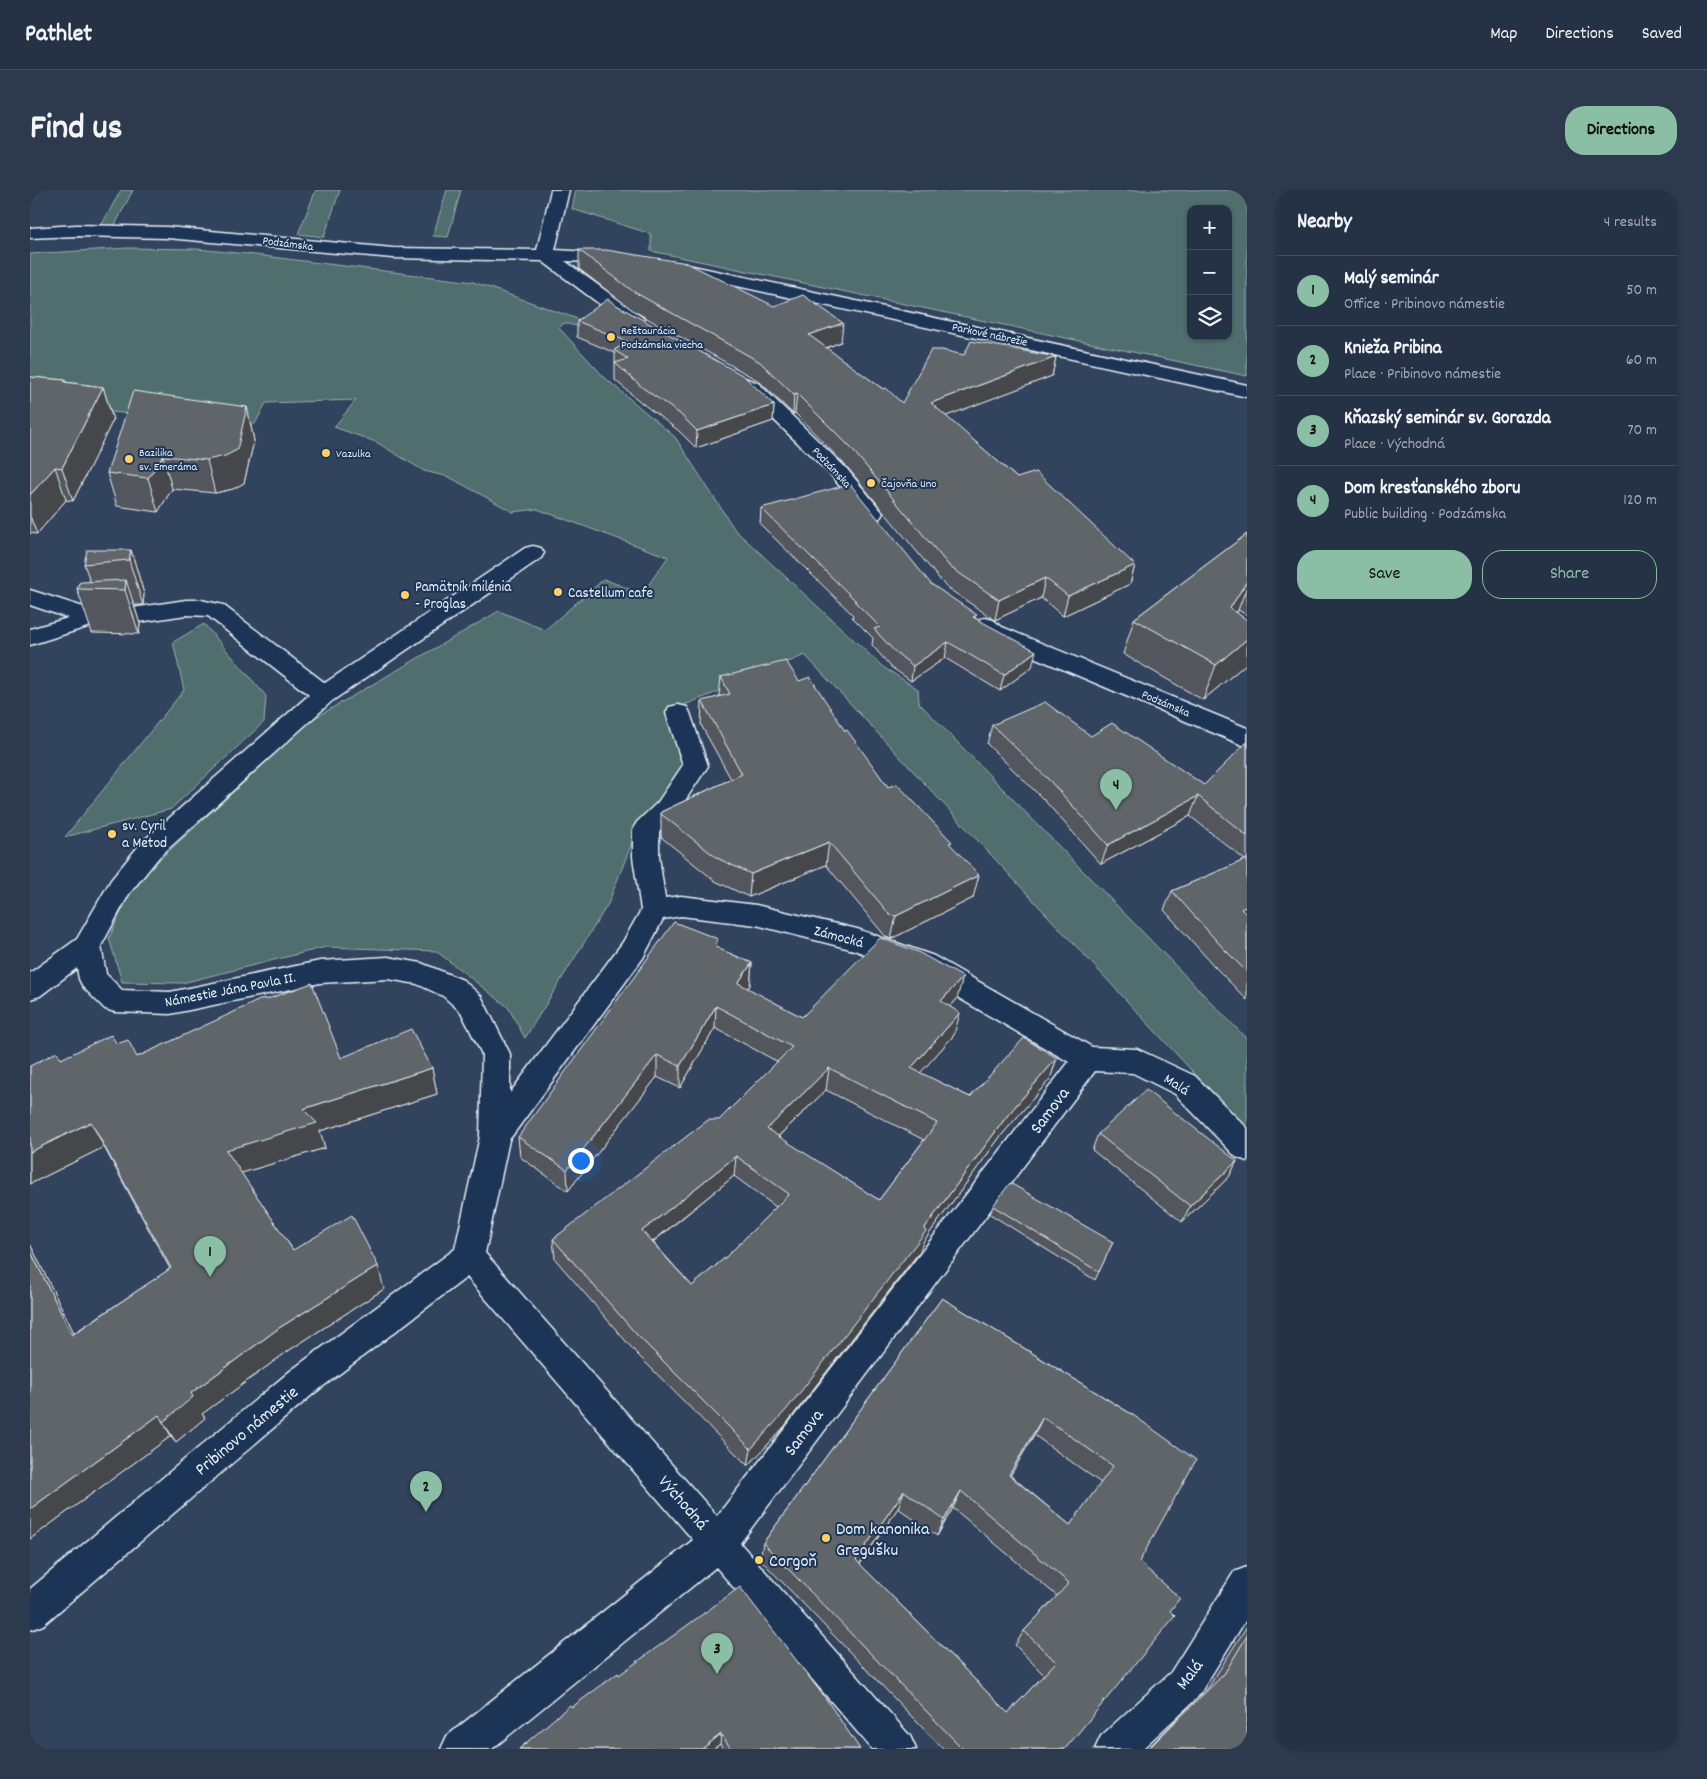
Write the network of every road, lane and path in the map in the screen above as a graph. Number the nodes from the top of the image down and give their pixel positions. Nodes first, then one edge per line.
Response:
1 (560, 190) edge
2 (30, 233) edge
3 (545, 255) junction
4 (634, 260) edge
5 (658, 264) edge
6 (651, 331) edge
7 (726, 373) edge
8 (1247, 391) edge
9 (882, 525) edge
10 (533, 553) dead end
11 (30, 598) edge
12 (969, 615) edge
13 (96, 617) junction
14 (30, 637) edge
15 (324, 695) junction
16 (678, 713) dead end
17 (1245, 735) edge
18 (654, 910) junction
19 (86, 946) junction
20 (30, 988) edge
21 (1088, 1059) junction
22 (495, 1136) junction
23 (1247, 1148) edge
24 (469, 1256) junction
25 (719, 1542) junction
26 (1247, 1585) edge
27 (30, 1612) edge
28 (460, 1749) edge
29 (898, 1749) edge
30 (1114, 1749) edge

1 - 3 street
2 - 3 street, Podzámska
3 - 4 street, Podzámska
3 - 6 street
5 - 8 street, Parkové nábrežie
7 - 9 street, Podzámska
10 - 15 street
11 - 13 street
12 - 17 street, Podzámska
13 - 14 street
13 - 15 street
15 - 19 street
16 - 18 street
18 - 21 street, Zámocká
18 - 22 street
19 - 20 street
19 - 22 street, Námestie Jána Pavla II.
21 - 23 street, Malá
21 - 25 street, Samova
22 - 24 street, Námestie Jána Pavla II.
24 - 25 street, Východná
24 - 27 street, Pribinovo námestie
25 - 28 street, Samova
25 - 29 street, Východná
26 - 30 street, Malá

